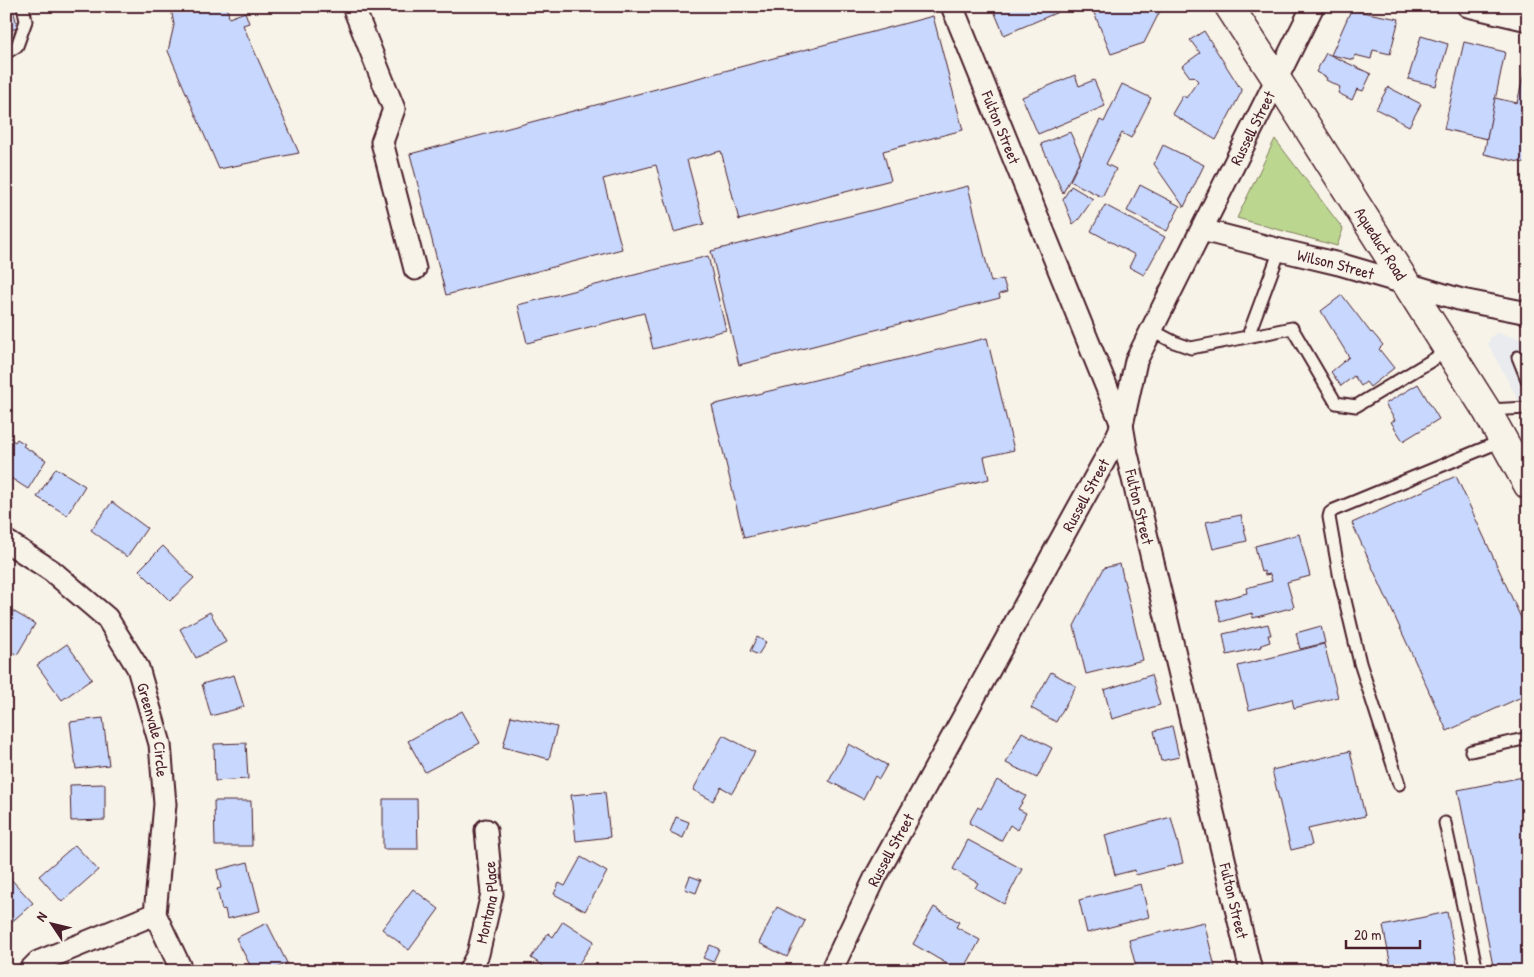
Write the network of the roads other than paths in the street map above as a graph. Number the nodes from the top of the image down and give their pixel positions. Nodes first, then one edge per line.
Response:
1 (23, 6) edge
2 (352, 6) edge
3 (952, 6) edge
4 (1229, 6) edge
5 (1313, 6) edge
6 (1468, 6) edge
7 (1528, 20) edge
8 (6, 53) edge
9 (1277, 78) junction
10 (1202, 230) junction
11 (1280, 250) junction
12 (415, 269) dead end
13 (1408, 284) junction
14 (1528, 313) edge
15 (1151, 330) junction
16 (1248, 336) junction
17 (1449, 350) junction
18 (1518, 357) dead end
19 (1528, 382) edge
20 (1528, 408) edge
21 (1487, 410) junction
22 (1122, 425) junction
23 (1504, 440) junction
24 (1528, 485) edge
25 (6, 541) edge
26 (1528, 738) edge
27 (1471, 751) dead end
28 (1399, 784) dead end
29 (1445, 823) dead end
30 (486, 830) dead end
31 (155, 914) junction
32 (29, 971) edge
33 (182, 971) edge
34 (469, 971) edge
35 (831, 971) edge
36 (1251, 971) edge
37 (1477, 971) edge

1 - 8 lane
2 - 12 street
3 - 22 street, Fulton Street
4 - 9 street, Aqueduct Road
5 - 9 street, Russell Street
6 - 7 street
9 - 10 street, Russell Street
9 - 13 street, Aqueduct Road
10 - 11 street, Wilson Street
10 - 15 street, Russell Street
11 - 13 street, Wilson Street
11 - 16 lane
13 - 14 street, Wilson Street
13 - 17 street, Aqueduct Road
15 - 16 lane
15 - 22 street, Russell Street
16 - 17 lane
17 - 21 street, Aqueduct Road
18 - 19 lane
20 - 21 lane
21 - 23 street, Aqueduct Road
22 - 35 street, Russell Street
22 - 36 street, Fulton Street
23 - 24 street, Aqueduct Road
23 - 28 lane
25 - 31 street, Greenvale Circle
26 - 27 lane
29 - 37 lane
30 - 34 street, Montana Place
31 - 32 street
31 - 33 street

